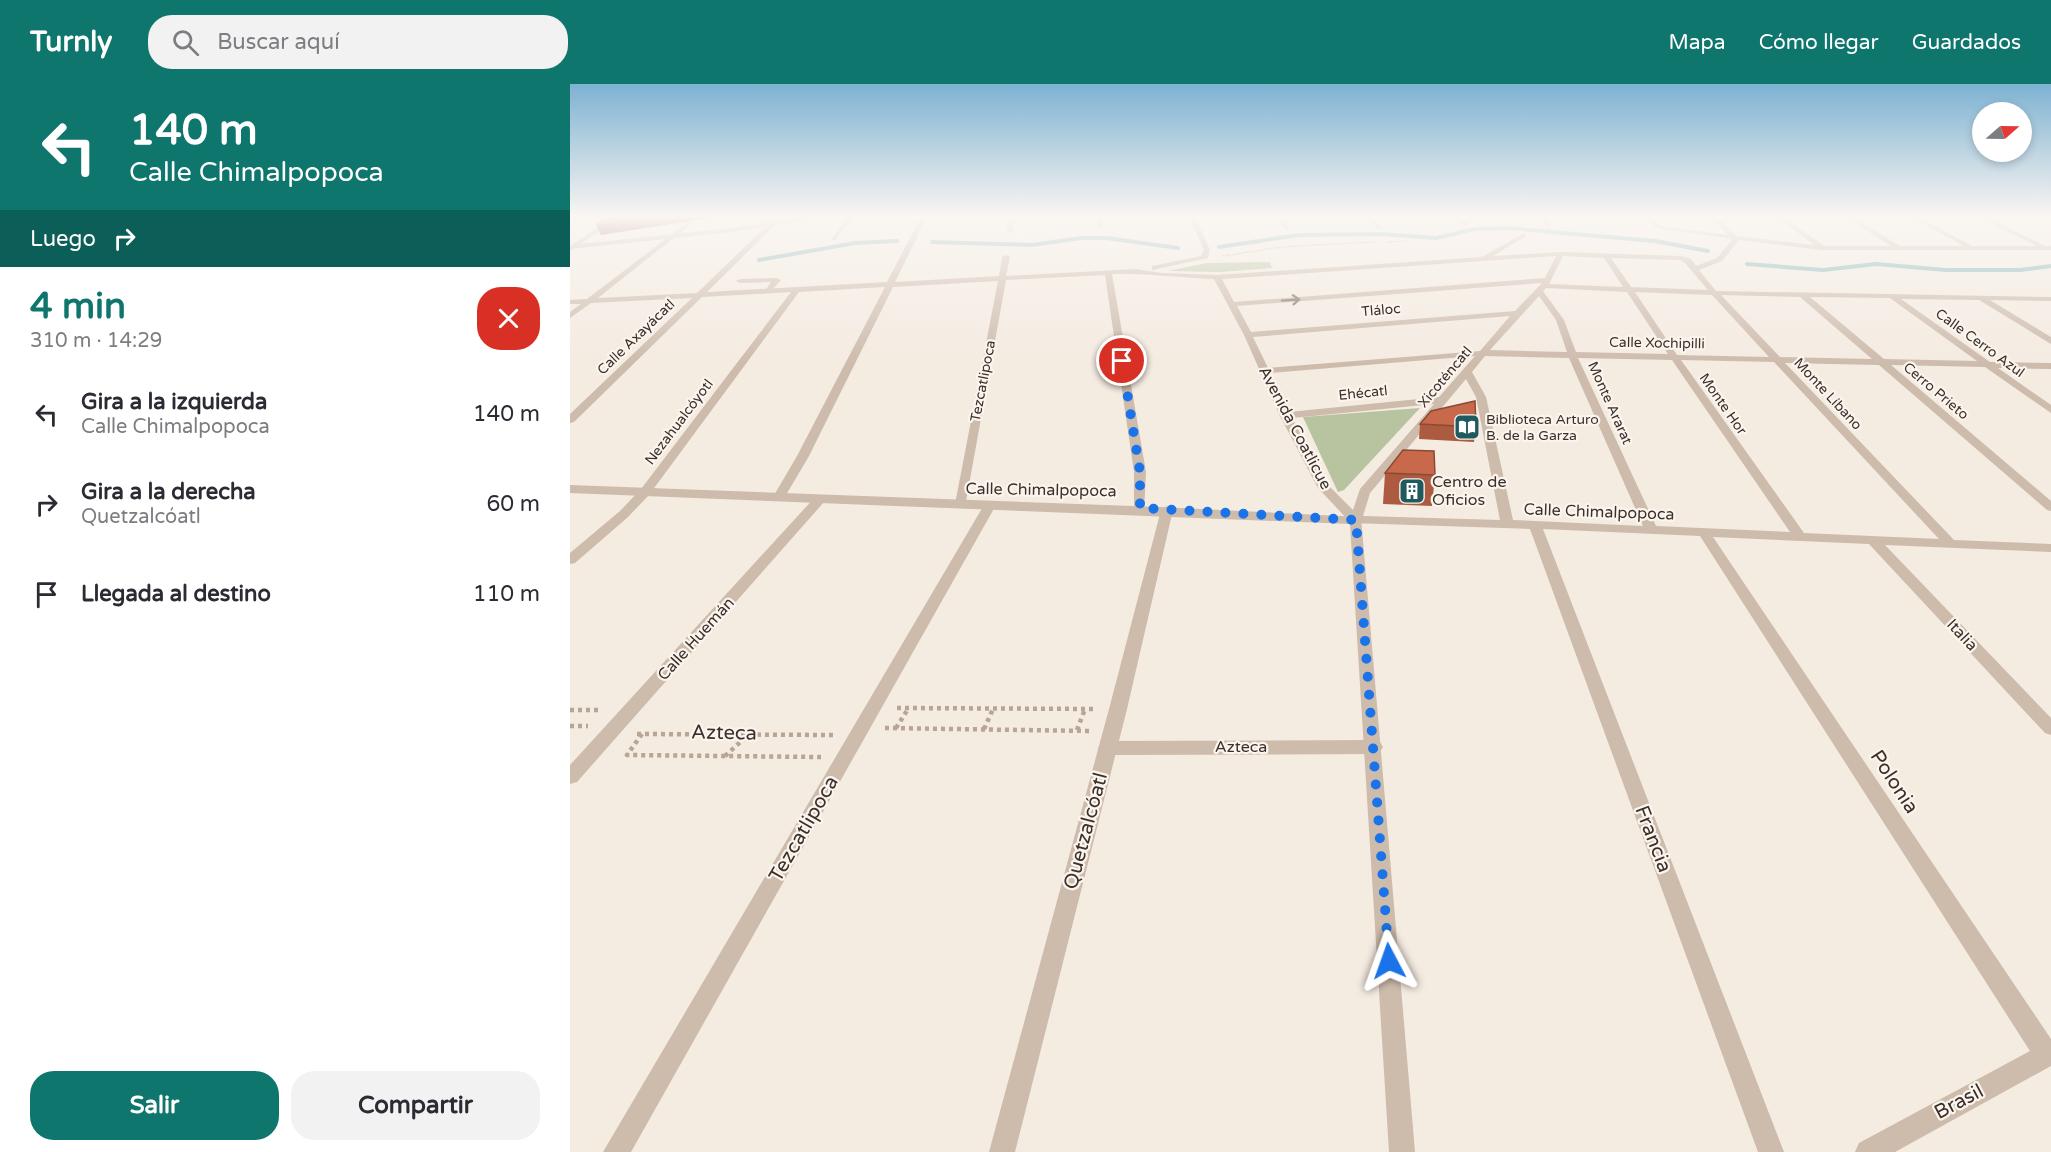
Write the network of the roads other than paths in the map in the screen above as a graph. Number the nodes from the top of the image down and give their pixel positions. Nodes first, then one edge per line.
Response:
1 (636, 265) edge
2 (731, 265) edge
3 (900, 265) edge
4 (1005, 265) edge
5 (1176, 265) edge
6 (1396, 265) edge
7 (1554, 265) edge
8 (1612, 265) edge
9 (1691, 265) joint
10 (1694, 265) edge
11 (1135, 271) junction
12 (1108, 272) junction
13 (1217, 277) junction
14 (1002, 278) junction
15 (740, 280) dead end
16 (890, 284) junction
17 (1543, 286) junction
18 (797, 290) junction
19 (769, 291) junction
20 (1629, 291) junction
21 (1714, 293) junction
22 (699, 295) junction
23 (1803, 295) junction
24 (1893, 297) junction
25 (1982, 299) junction
26 (2051, 299) edge
27 (570, 302) edge
28 (588, 302) junction
29 (1233, 304) junction
30 (1517, 313) junction
31 (570, 316) edge
32 (1248, 335) junction
33 (2051, 341) edge
34 (1483, 353) junction
35 (1572, 354) junction
36 (1674, 357) junction
37 (1777, 360) junction
38 (1881, 362) junction
39 (1987, 365) junction
40 (2051, 366) edge
41 (1264, 371) junction
42 (1467, 372) junction
43 (1444, 400) junction
44 (2051, 410) edge
45 (1285, 416) junction
46 (570, 420) edge
47 (570, 489) edge
48 (645, 492) junction
49 (779, 497) junction
50 (820, 499) junction
51 (961, 504) junction
52 (990, 505) junction
53 (2051, 507) edge
54 (1140, 508) junction
55 (1167, 510) junction
56 (1356, 520) junction
57 (1507, 524) junction
58 (1535, 525) junction
59 (1651, 530) junction
60 (1704, 533) junction
61 (1800, 537) junction
62 (1873, 540) junction
63 (1950, 543) junction
64 (2050, 549) edge
65 (570, 560) edge
66 (2051, 729) edge
67 (1110, 740) junction
68 (1374, 747) junction
69 (570, 777) edge
70 (2049, 1054) edge
71 (615, 1152) edge
72 (1002, 1152) edge
73 (1402, 1152) edge
74 (1771, 1152) edge
75 (1868, 1152) edge

1 - 28 street
2 - 22 street, Calle Axayácatl
3 - 16 street
4 - 14 street, Tezcatlipoca
5 - 11 street
6 - 13 street
7 - 17 street, Xicoténcatl
8 - 20 street, Monte Hor
9 - 10 street
9 - 21 street, Monte Líbano
11 - 12 street
11 - 13 street
12 - 14 street
12 - 54 street
13 - 29 street, Avenida Coatlicue
14 - 16 street
14 - 51 street, Tezcatlipoca
15 - 19 street
16 - 18 street
16 - 49 street
17 - 20 street
29 -> 17 street
17 - 30 street, Xicoténcatl
17 - 35 street, Monte Ararat
18 - 19 street
18 - 48 street, Nezahualcóyotl
19 - 22 street
20 - 21 street
20 - 36 street, Monte Hor
21 - 23 street
21 - 37 street, Monte Líbano
22 - 28 street
22 - 46 street, Calle Axayácatl
23 - 24 street
23 - 38 street, Cerro Prieto
24 - 25 street
24 - 39 street, Calle Cerro Azul
25 - 26 street
25 - 33 street
27 - 28 street
28 - 31 street
29 - 32 street, Avenida Coatlicue
30 - 32 street, Tláloc
30 - 34 street, Xicoténcatl
32 - 41 street, Avenida Coatlicue
34 - 35 street, Calle Xochipilli
34 - 41 street, Calle Xochipilli
34 - 42 street, Xicoténcatl
35 - 36 street, Calle Xochipilli
35 - 59 street, Monte Ararat
36 - 37 street, Calle Xochipilli
36 - 61 street, Monte Hor
37 - 38 street, Calle Xochipilli
37 - 63 street, Monte Líbano
38 - 39 street, Calle Xochipilli
38 - 53 street, Cerro Prieto
39 - 40 street, Calle Xochipilli
39 - 44 street, Calle Cerro Azul
41 - 45 street, Avenida Coatlicue
42 - 43 street, Xicoténcatl
42 - 57 street
43 - 45 street, Ehécatl
43 - 56 street, Xicoténcatl
45 - 56 street, Avenida Coatlicue
47 - 48 street, Calle Chimalpopoca
48 - 49 street, Calle Chimalpopoca
48 - 65 street, Nezahualcóyotl
49 - 50 street, Calle Chimalpopoca
50 - 51 street, Calle Chimalpopoca
50 - 69 street, Calle Huemán
51 - 52 street, Calle Chimalpopoca
52 - 54 street, Calle Chimalpopoca
52 - 71 street, Tezcatlipoca
54 - 55 street, Calle Chimalpopoca
55 - 56 street, Calle Chimalpopoca
55 - 67 street, Quetzalcóatl
56 - 57 street, Calle Chimalpopoca
56 - 68 street
57 - 58 street, Calle Chimalpopoca
58 - 59 street, Calle Chimalpopoca
58 - 74 street, Francia
59 - 60 street, Calle Chimalpopoca
60 - 61 street, Calle Chimalpopoca
60 - 70 street, Polonia
61 - 62 street, Calle Chimalpopoca
62 - 63 street, Calle Chimalpopoca
62 - 66 street, Italia
63 - 64 street, Calle Chimalpopoca
67 - 68 street, Azteca
67 - 72 street, Quetzalcóatl
68 - 73 street
70 - 75 street, Brasil

